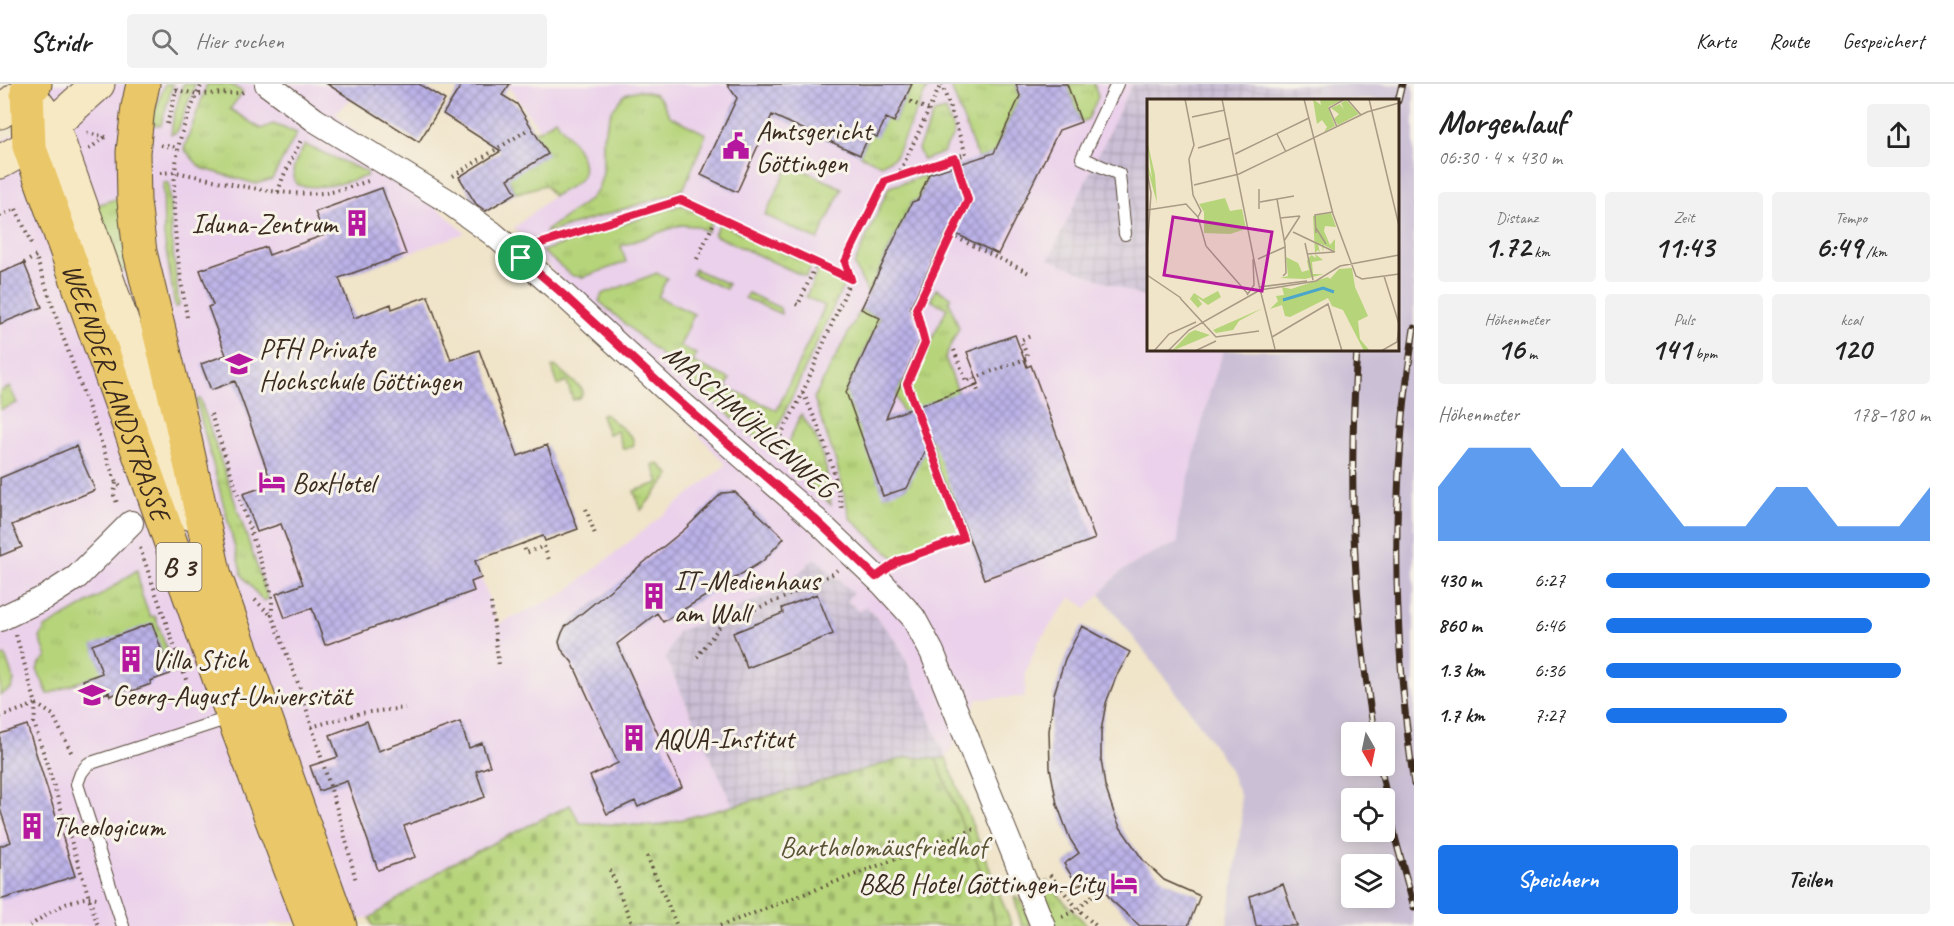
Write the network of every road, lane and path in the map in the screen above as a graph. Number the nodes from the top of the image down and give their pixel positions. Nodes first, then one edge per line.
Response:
1 (98, 84) edge
2 (143, 84) edge
3 (178, 84) edge
4 (202, 84) edge
5 (941, 84) edge
6 (1116, 84) edge
7 (29, 86) edge
8 (259, 86) edge
9 (176, 90) junction
10 (197, 94) junction
11 (905, 99) dead end
12 (929, 110) junction
13 (0, 112) edge
14 (315, 120) junction
15 (529, 129) dead end
16 (41, 136) junction
17 (178, 148) junction
18 (955, 158) junction
19 (0, 162) edge
20 (390, 165) junction
21 (175, 172) junction
22 (157, 173) dead end
23 (898, 176) junction
24 (430, 190) junction
25 (278, 192) junction
26 (0, 216) edge
27 (717, 216) junction
28 (1125, 234) dead end
29 (951, 236) junction
30 (36, 256) junction
31 (521, 258) junction
32 (697, 259) dead end
33 (24, 263) dead end
34 (817, 263) junction
35 (1029, 273) dead end
36 (851, 279) junction
37 (796, 304) dead end
38 (188, 321) dead end
39 (1034, 335) dead end
40 (954, 350) dead end
41 (973, 378) junction
42 (978, 391) dead end
43 (802, 393) junction
44 (208, 408) dead end
45 (754, 465) junction
46 (116, 483) dead end
47 (586, 509) dead end
48 (131, 523) joint
49 (595, 534) dead end
50 (838, 541) junction
51 (523, 543) dead end
52 (549, 560) dead end
53 (832, 573) dead end
54 (215, 576) junction
55 (876, 577) junction
56 (491, 603) dead end
57 (5, 616) edge
58 (697, 657) dead end
59 (499, 666) dead end
60 (181, 667) dead end
61 (36, 704) junction
62 (405, 708) dead end
63 (0, 717) edge
64 (233, 717) junction
65 (311, 727) junction
66 (81, 773) junction
67 (998, 819) junction
68 (647, 856) dead end
69 (610, 870) dead end
70 (1102, 887) dead end
71 (359, 891) dead end
72 (88, 896) junction
73 (115, 901) junction
74 (1052, 922) edge
75 (30, 926) edge
76 (98, 926) edge
77 (123, 926) edge
78 (312, 926) edge
79 (340, 926) edge
80 (633, 926) edge
81 (677, 926) edge
82 (720, 926) edge

1 - 16 street
2 - 54 main road, WEENDER LANDSTRASSE / B 3
3 - 9 path
4 - 10 path
5 - 12 path
5 - 18 path
6 - 28 lane
7 - 13 street
7 - 16 main road, WEENDER LANDSTRASSE / B 3
8 - 10 path
8 - 14 street, MASCHMÜHLENWEG
9 - 10 path
9 - 17 path
10 - 17 path
11 - 12 path
12 - 23 path
14 - 20 street, MASCHMÜHLENWEG
14 - 25 path
15 - 24 path
16 - 19 street
16 - 54 street, WEENDER LANDSTRASSE
16 - 64 main road, WEENDER LANDSTRASSE / B 3
17 - 21 path
18 - 23 path
18 - 29 path
20 - 24 street, MASCHMÜHLENWEG
20 - 25 path
21 - 22 path
21 - 25 path
21 - 38 path
23 - 36 path
24 - 31 street, MASCHMÜHLENWEG
26 - 30 path
27 - 31 path
27 - 32 path
27 - 34 path
29 - 35 path
29 - 55 path
30 - 33 path
30 - 46 path
31 - 45 street, MASCHMÜHLENWEG
34 - 36 path
34 - 37 path
36 - 43 path
39 - 41 path
40 - 41 path
41 - 42 path
43 - 45 path
43 - 50 path
44 - 65 path
45 - 50 street, MASCHMÜHLENWEG
47 - 49 path
48 - 57 street
48 - 60 path
50 - 55 street, MASCHMÜHLENWEG
51 - 52 path
53 - 58 path
54 - 79 main road, WEENDER LANDSTRASSE / B 3
55 - 67 street, MASCHMÜHLENWEG
56 - 59 path
57 - 61 path
61 - 63 path
61 - 66 path
61 - 72 path
62 - 65 path
64 - 66 lane
64 - 78 main road, WEENDER LANDSTRASSE / B 3
65 - 71 path
66 - 73 lane
67 - 74 street, MASCHMÜHLENWEG
67 - 82 path
68 - 81 path
69 - 80 path
70 - 74 path
72 - 73 path
72 - 75 path
72 - 76 path
73 - 77 lane

